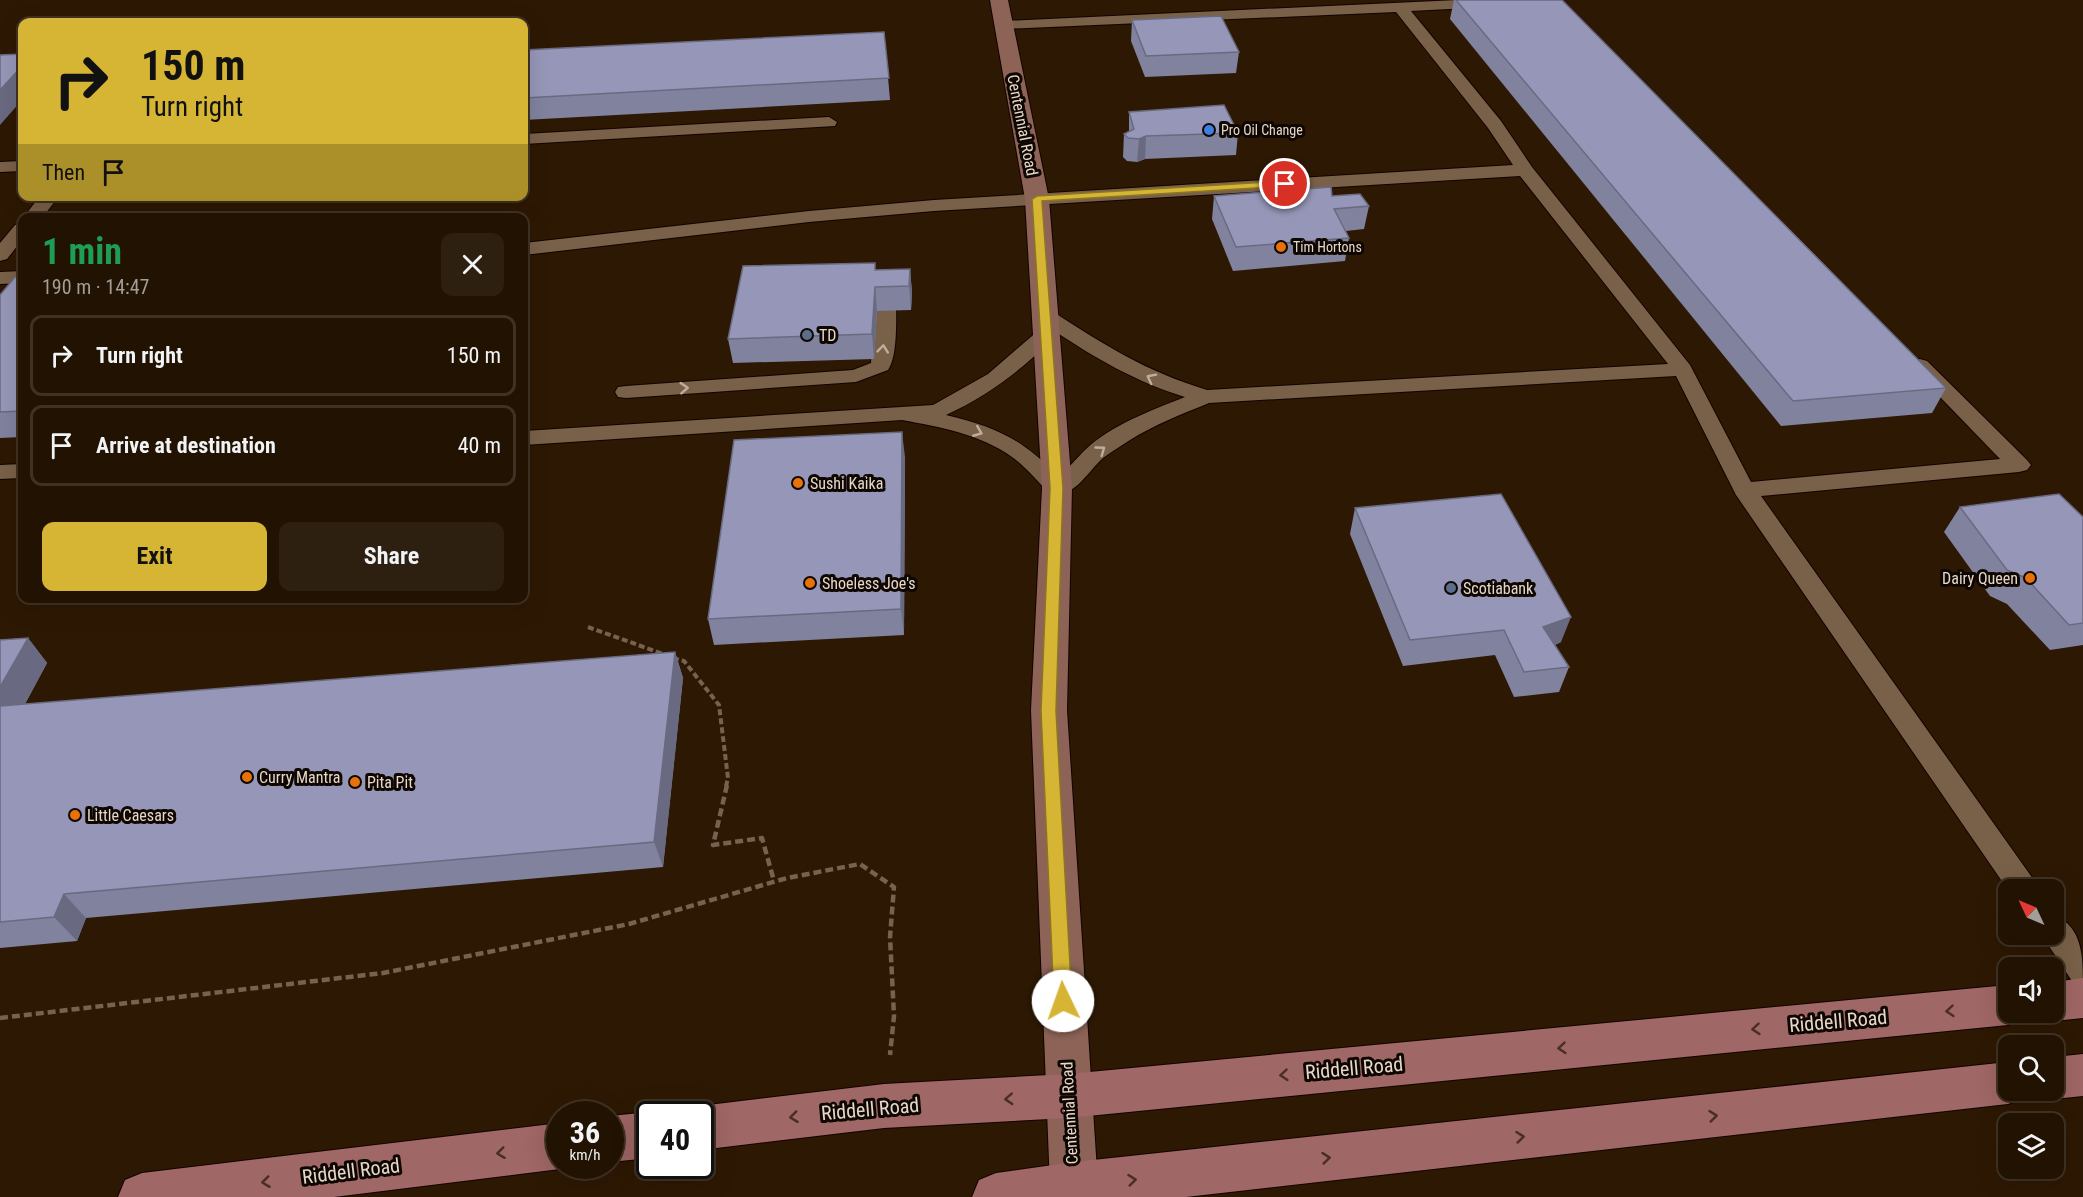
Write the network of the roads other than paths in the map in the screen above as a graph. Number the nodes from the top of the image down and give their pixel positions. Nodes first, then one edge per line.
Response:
1 (999, 0) edge
2 (1510, 2) edge
3 (1400, 7) junction
4 (1004, 25) junction
5 (829, 122) dead end
6 (528, 139) edge
7 (0, 166) edge
8 (18, 166) edge
9 (1526, 170) junction
10 (1037, 199) junction
11 (46, 201) edge
12 (36, 213) edge
13 (18, 234) edge
14 (528, 249) edge
15 (0, 255) edge
16 (863, 265) edge
17 (18, 277) edge
18 (0, 278) edge
19 (1046, 324) junction
20 (1911, 355) edge
21 (1683, 369) junction
22 (626, 392) dead end
23 (1206, 397) junction
24 (901, 413) junction
25 (528, 438) edge
26 (18, 471) edge
27 (0, 472) edge
28 (1057, 488) junction
29 (1744, 490) junction
30 (2018, 879) edge
31 (2064, 943) edge
32 (2083, 971) edge
33 (2083, 998) edge
34 (2064, 1000) edge
35 (1998, 1006) edge
36 (2083, 1075) edge
37 (2064, 1077) edge
38 (1998, 1084) edge
39 (1068, 1096) junction
40 (714, 1126) edge
41 (546, 1148) edge
42 (1074, 1186) junction
43 (142, 1197) edge
44 (996, 1197) edge

1 - 4 street, Centennial Road
2 - 3 lane
3 - 4 lane
3 - 9 lane
4 - 10 street, Centennial Road
5 - 6 lane
7 - 8 lane
9 - 10 lane
9 - 21 lane
10 - 14 lane
10 - 19 street, Centennial Road
11 - 12 lane
13 - 15 lane
22 -> 16 lane
17 - 18 lane
23 -> 19 lane
19 - 24 lane
19 - 28 street, Centennial Road
20 - 29 lane
21 - 23 lane
21 - 29 lane
28 -> 23 lane
24 - 25 lane
24 -> 28 lane
26 - 27 lane
28 - 39 street, Centennial Road
29 - 30 lane
31 - 32 lane
33 - 34 main road
35 -> 39 main road, Riddell Road
36 - 37 main road
42 -> 38 main road
39 -> 40 main road, Riddell Road
39 - 42 street, Centennial Road
41 -> 43 main road, Riddell Road
42 - 44 main road

